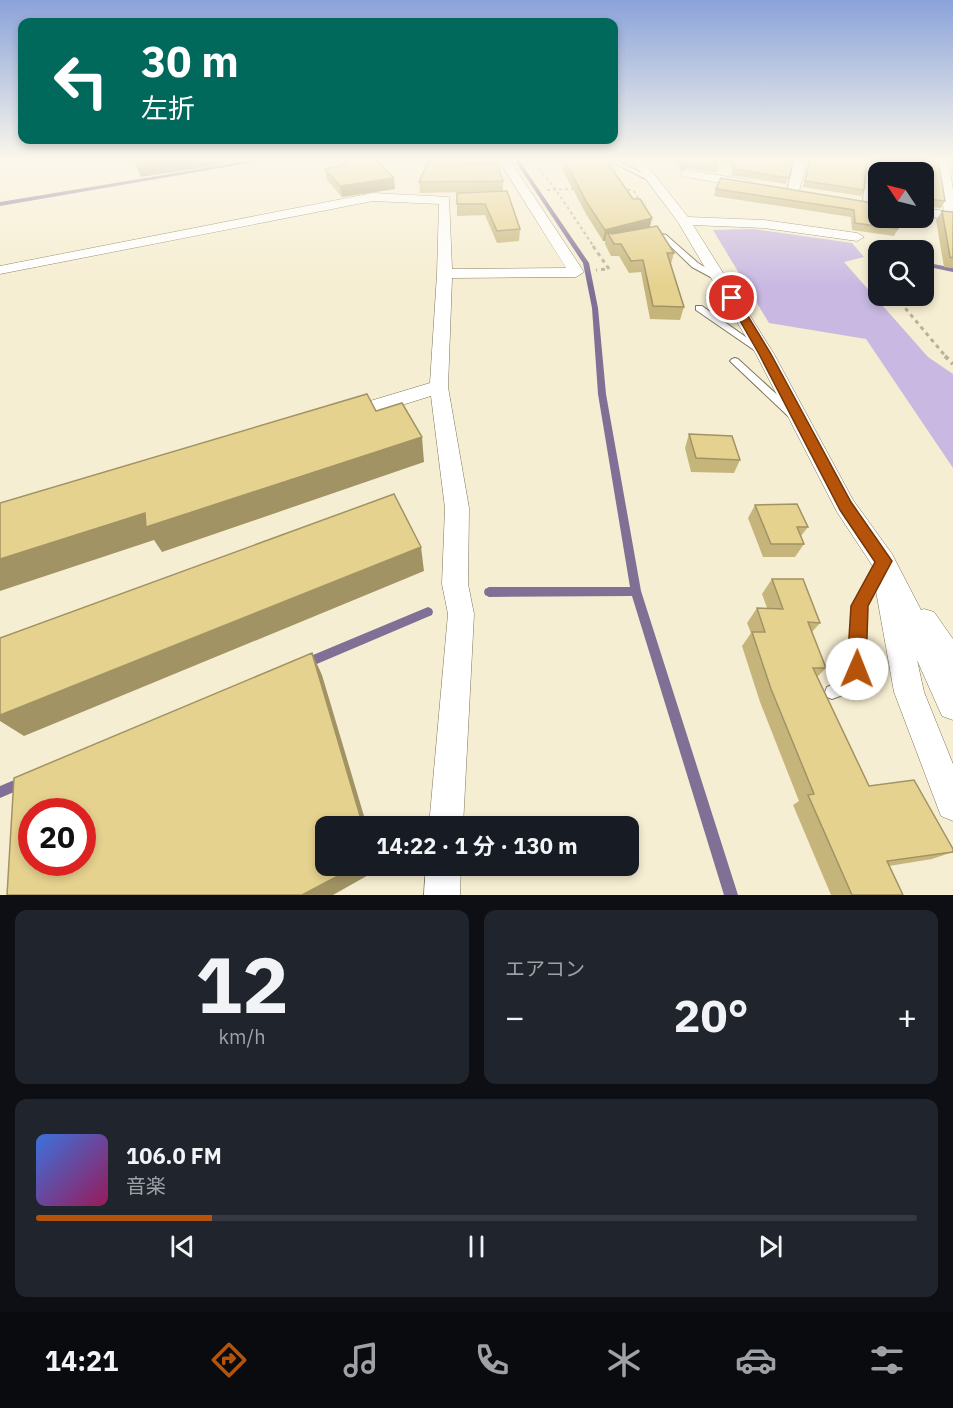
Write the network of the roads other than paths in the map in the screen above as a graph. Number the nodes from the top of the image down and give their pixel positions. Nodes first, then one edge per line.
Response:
1 (354, 201) edge
2 (451, 201) edge
3 (524, 201) edge
4 (668, 201) edge
5 (949, 201) edge
6 (934, 213) edge
7 (952, 216) edge
8 (687, 226) junction
9 (640, 235) edge
10 (857, 237) dead end
11 (0, 270) edge
12 (445, 274) junction
13 (721, 279) junction
14 (699, 308) dead end
15 (765, 354) junction
16 (735, 361) dead end
17 (439, 387) junction
18 (326, 421) edge
19 (801, 423) junction
20 (884, 561) junction
21 (953, 663) edge
22 (832, 692) dead end
23 (953, 705) edge
24 (953, 804) edge
25 (447, 816) edge
26 (443, 876) edge
27 (442, 895) edge

1 - 11 street
2 - 12 street
3 - 12 street
4 - 8 street
5 - 7 street
6 - 7 street
8 - 10 street
8 - 13 street
9 - 13 lane
12 - 17 street
13 - 15 street
14 - 15 lane
15 - 19 street
16 - 19 lane
17 - 18 street
17 - 25 street
19 - 20 street
20 - 21 street
20 - 22 lane
20 - 23 street
20 - 24 street
26 - 27 street

